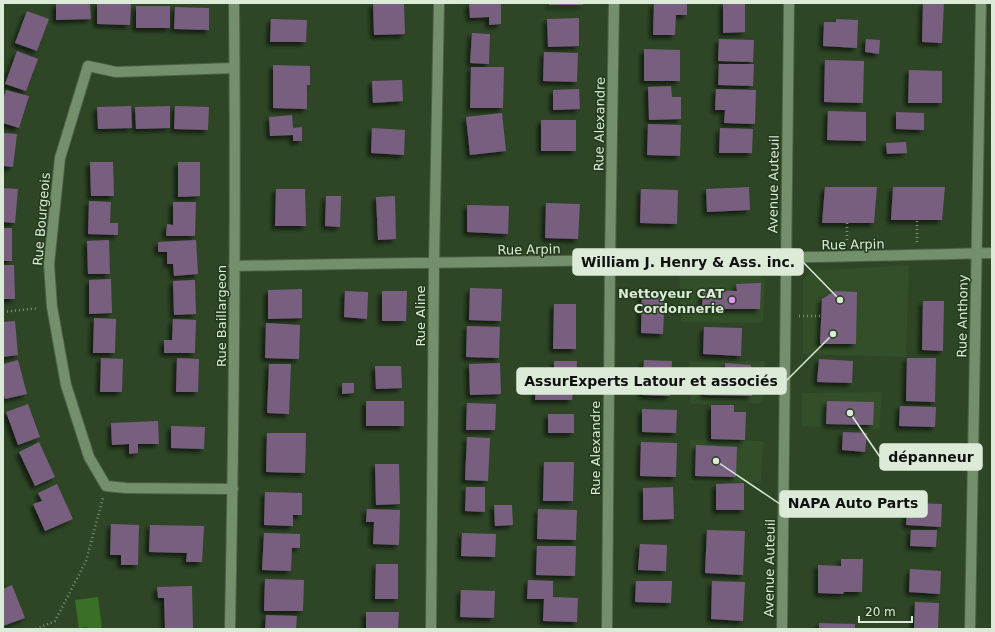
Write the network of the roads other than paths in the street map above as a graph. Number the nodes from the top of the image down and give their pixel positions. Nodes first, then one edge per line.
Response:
1 (234, 3) edge
2 (439, 3) edge
3 (614, 3) edge
4 (789, 3) edge
5 (981, 3) edge
6 (234, 68) junction
7 (992, 253) edge
8 (976, 254) junction
9 (785, 258) junction
10 (610, 261) junction
11 (434, 262) junction
12 (234, 266) junction
13 (233, 489) junction
14 (230, 629) edge
15 (431, 629) edge
16 (607, 629) edge
17 (782, 629) edge
18 (970, 629) edge

1 - 6 street, Rue Baillargeon
2 - 11 street, Rue Aline
3 - 10 street, Rue Alexandre
4 - 9 street, Avenue Auteuil
5 - 8 street, Rue Anthony
6 - 12 street, Rue Baillargeon
6 - 13 street, Rue Bourgeois
7 - 8 street, Rue Arpin
8 - 9 street, Rue Arpin
8 - 18 street, Rue Anthony
9 - 10 street, Rue Arpin
9 - 17 street, Avenue Auteuil
10 - 11 street, Rue Arpin
10 - 16 street, Rue Alexandre
11 - 12 street, Rue Arpin
11 - 15 street, Rue Aline
12 - 13 street, Rue Baillargeon
13 - 14 street, Rue Baillargeon

